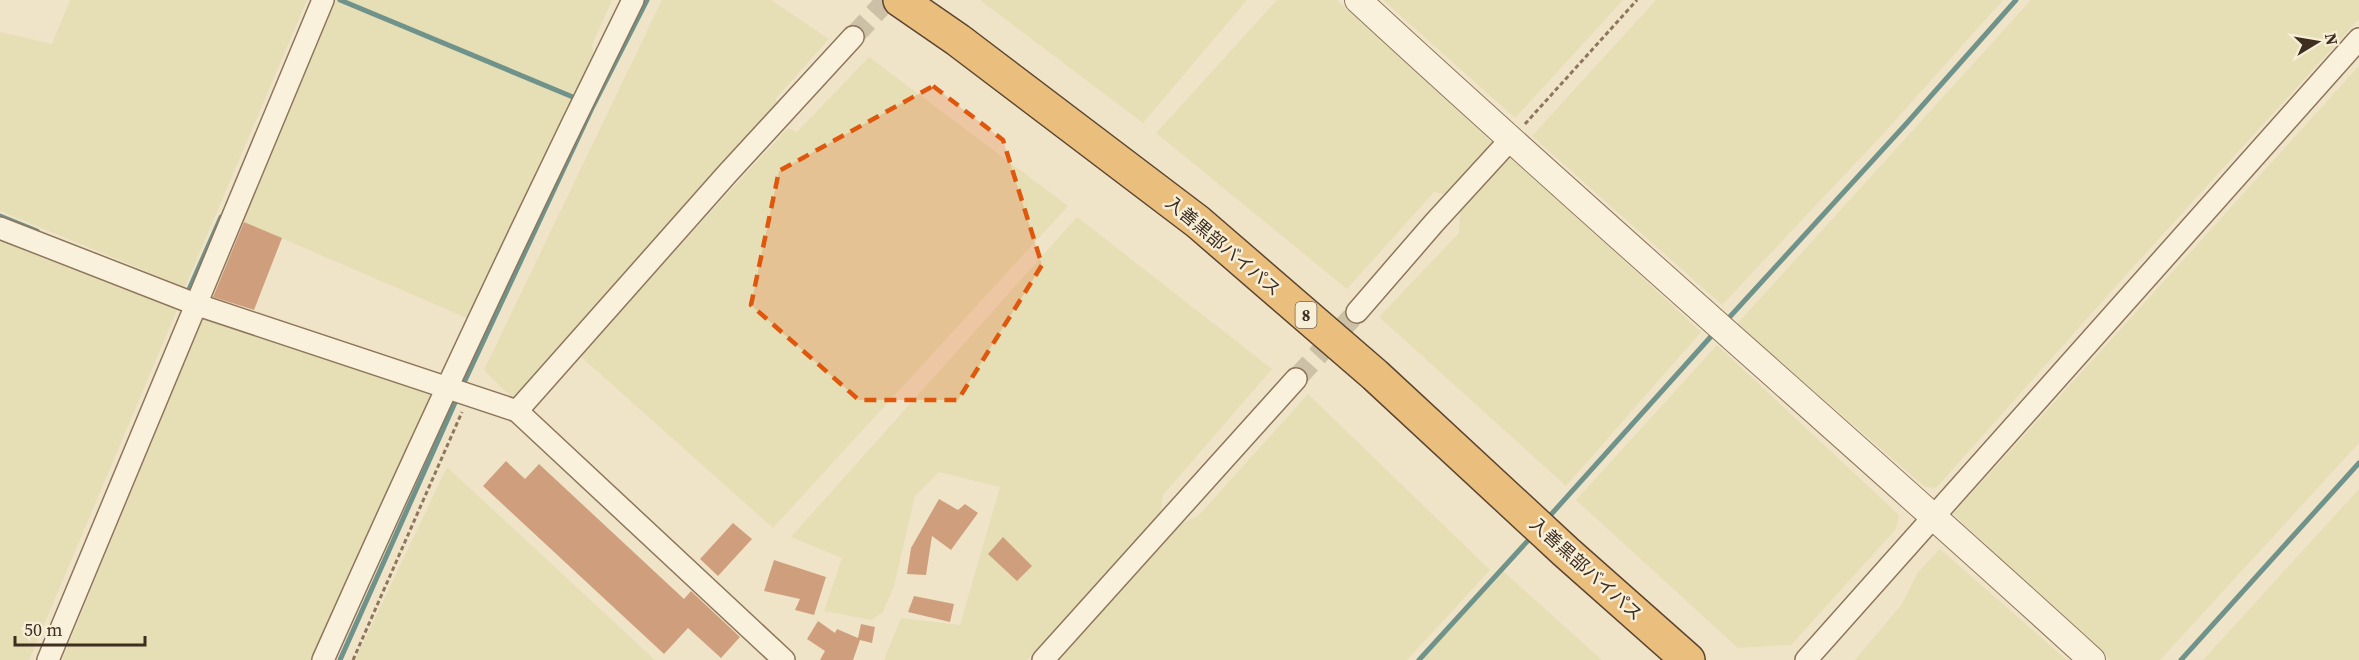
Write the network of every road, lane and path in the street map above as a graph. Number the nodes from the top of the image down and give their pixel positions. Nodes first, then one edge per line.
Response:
1 (323, 0) edge
2 (633, 0) edge
3 (900, 0) edge
4 (1358, 0) edge
5 (1637, 0) edge
6 (853, 37) tunnel mouth
7 (2359, 39) edge
8 (1510, 140) junction
9 (0, 228) edge
10 (195, 304) junction
11 (1357, 312) tunnel mouth
12 (1296, 379) tunnel mouth
13 (447, 389) junction
14 (469, 395) junction
15 (517, 411) junction
16 (1934, 515) junction
17 (48, 660) edge
18 (323, 660) edge
19 (353, 660) edge
20 (784, 660) edge
21 (1044, 660) edge
22 (1688, 660) edge
23 (1806, 660) edge
24 (2092, 660) edge

1 - 10 street
2 - 13 street
3 - 22 highway, 入善黒部バイパス / 8
4 - 8 street
5 - 8 path
6 - 15 street
7 - 16 street
8 - 11 street
8 - 16 street
9 - 10 street
10 - 13 street
10 - 17 street
12 - 21 street
13 - 14 street
13 - 18 street
14 - 15 street
14 - 19 path
15 - 20 street
16 - 23 street
16 - 24 street

